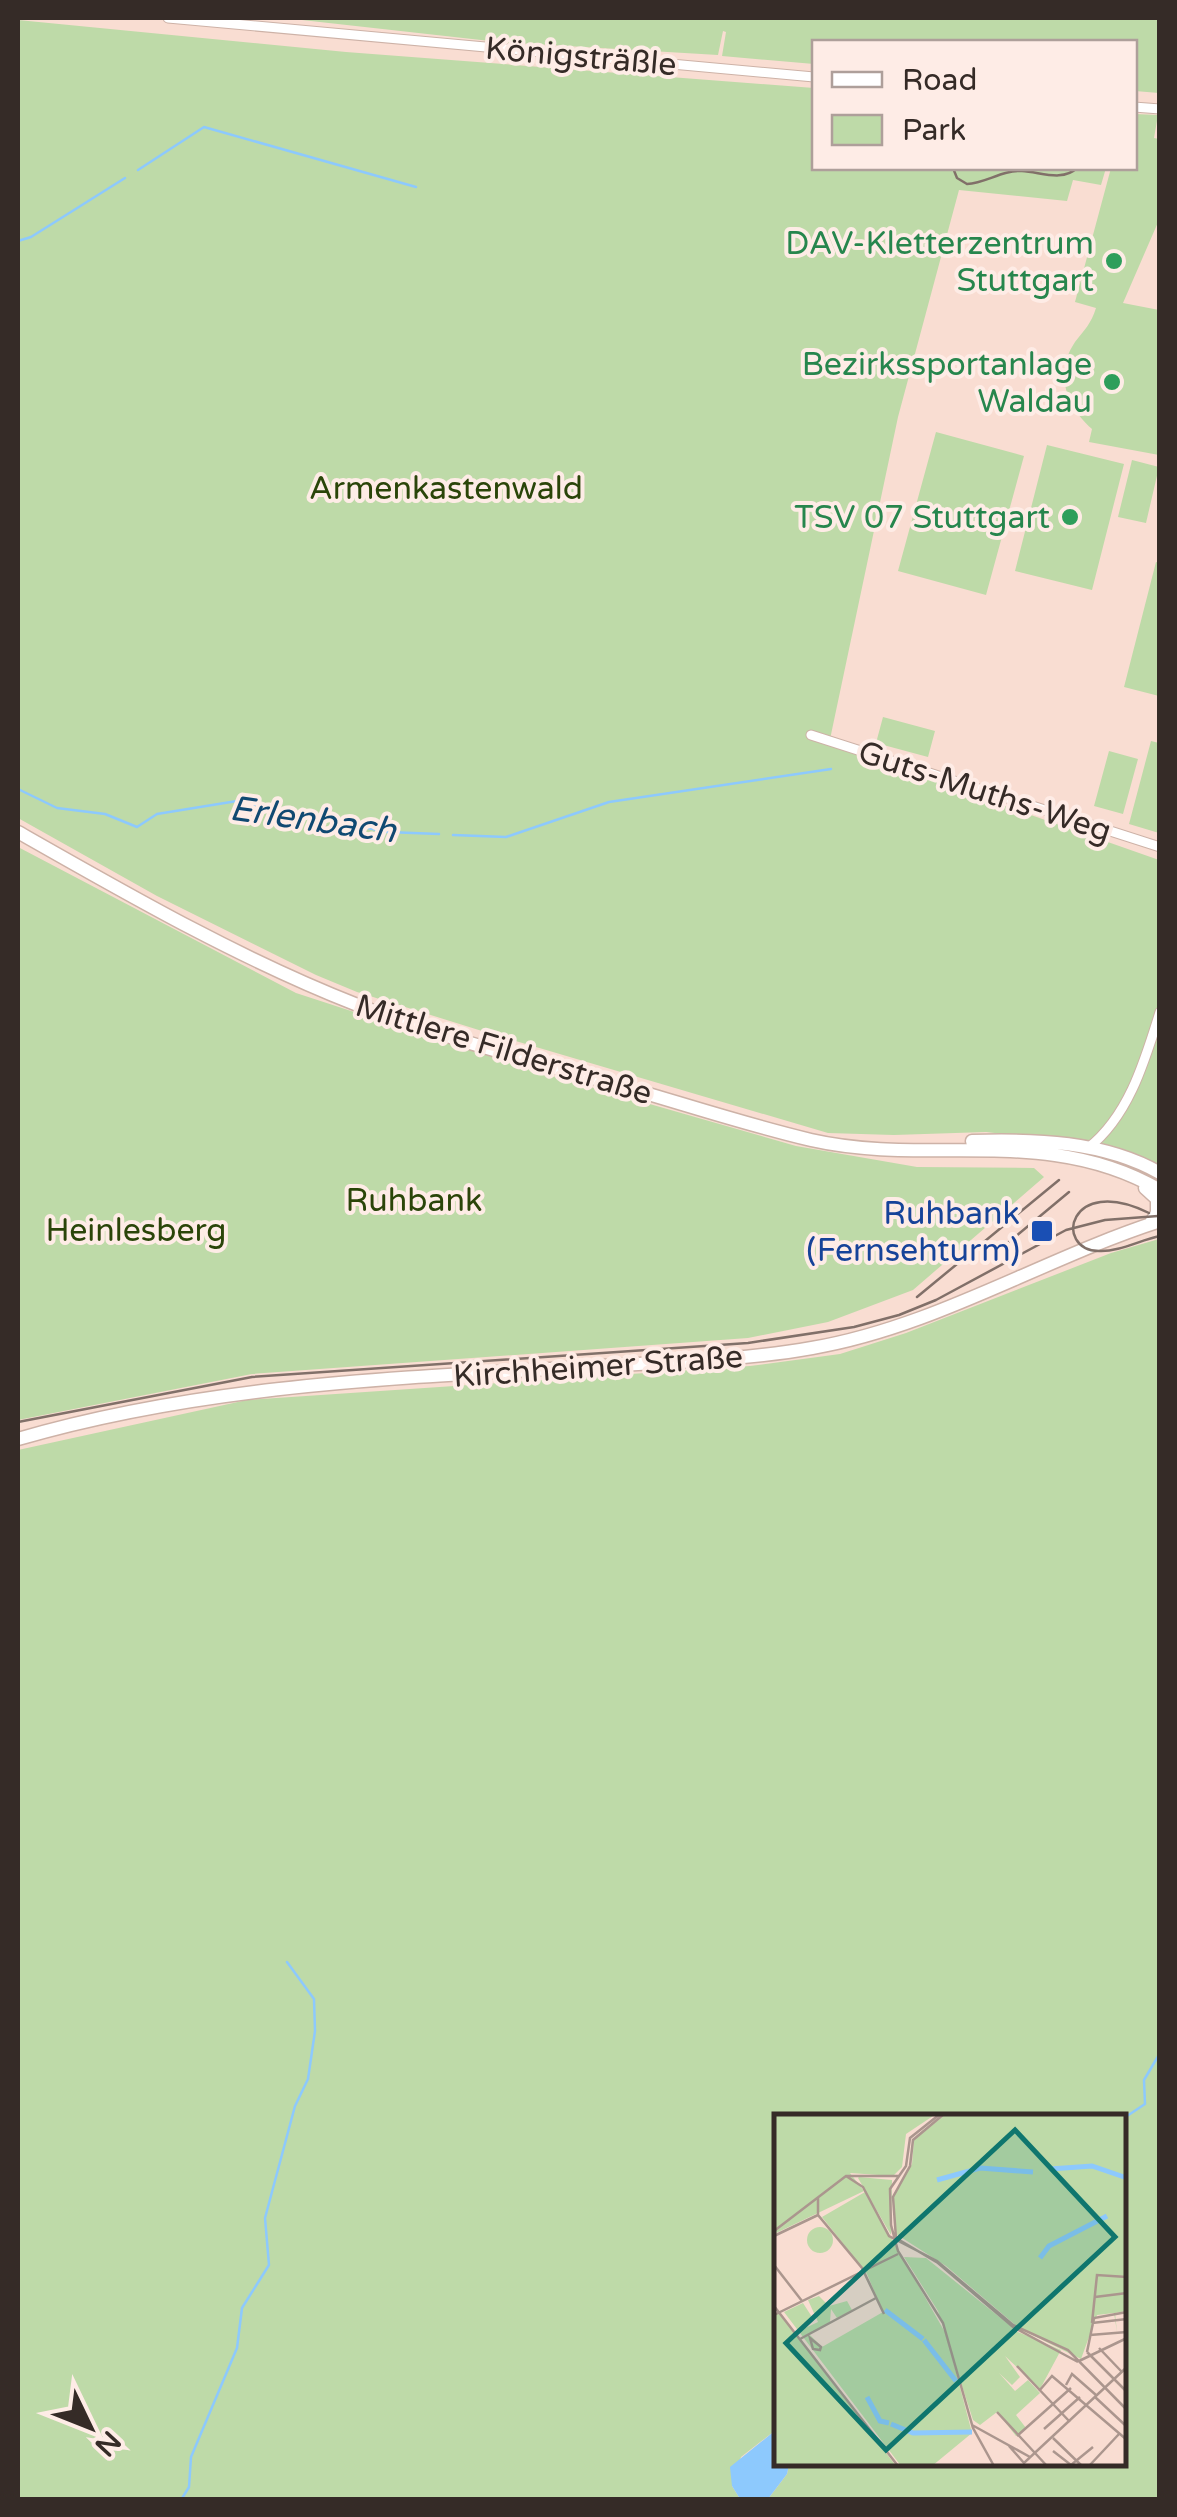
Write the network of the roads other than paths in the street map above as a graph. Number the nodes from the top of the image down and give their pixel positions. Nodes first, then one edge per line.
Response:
1 (168, 18) edge
2 (812, 77) edge
3 (811, 735) dead end
4 (18, 832) edge
5 (1160, 847) edge
6 (1160, 1012) edge
7 (1088, 1148) junction
8 (904, 1149) junction
9 (1065, 1156) junction
10 (1160, 1173) edge
11 (1137, 1178) junction
12 (1160, 1190) edge
13 (1155, 1222) edge
14 (18, 1438) edge

1 - 2 street, Königsträßle
3 - 5 street, Guts-Muths-Weg
4 - 8 main road, Mittlere Filderstraße
6 - 7 street
7 - 8 main road, Mittlere Filderstraße
7 - 9 main road
7 - 10 main road, Mittlere Filderstraße
8 - 9 main road, Mittlere Filderstraße
9 - 11 main road, Mittlere Filderstraße
11 - 12 main road, Mittlere Filderstraße
11 - 13 main road
13 - 14 main road, Kirchheimer Straße

